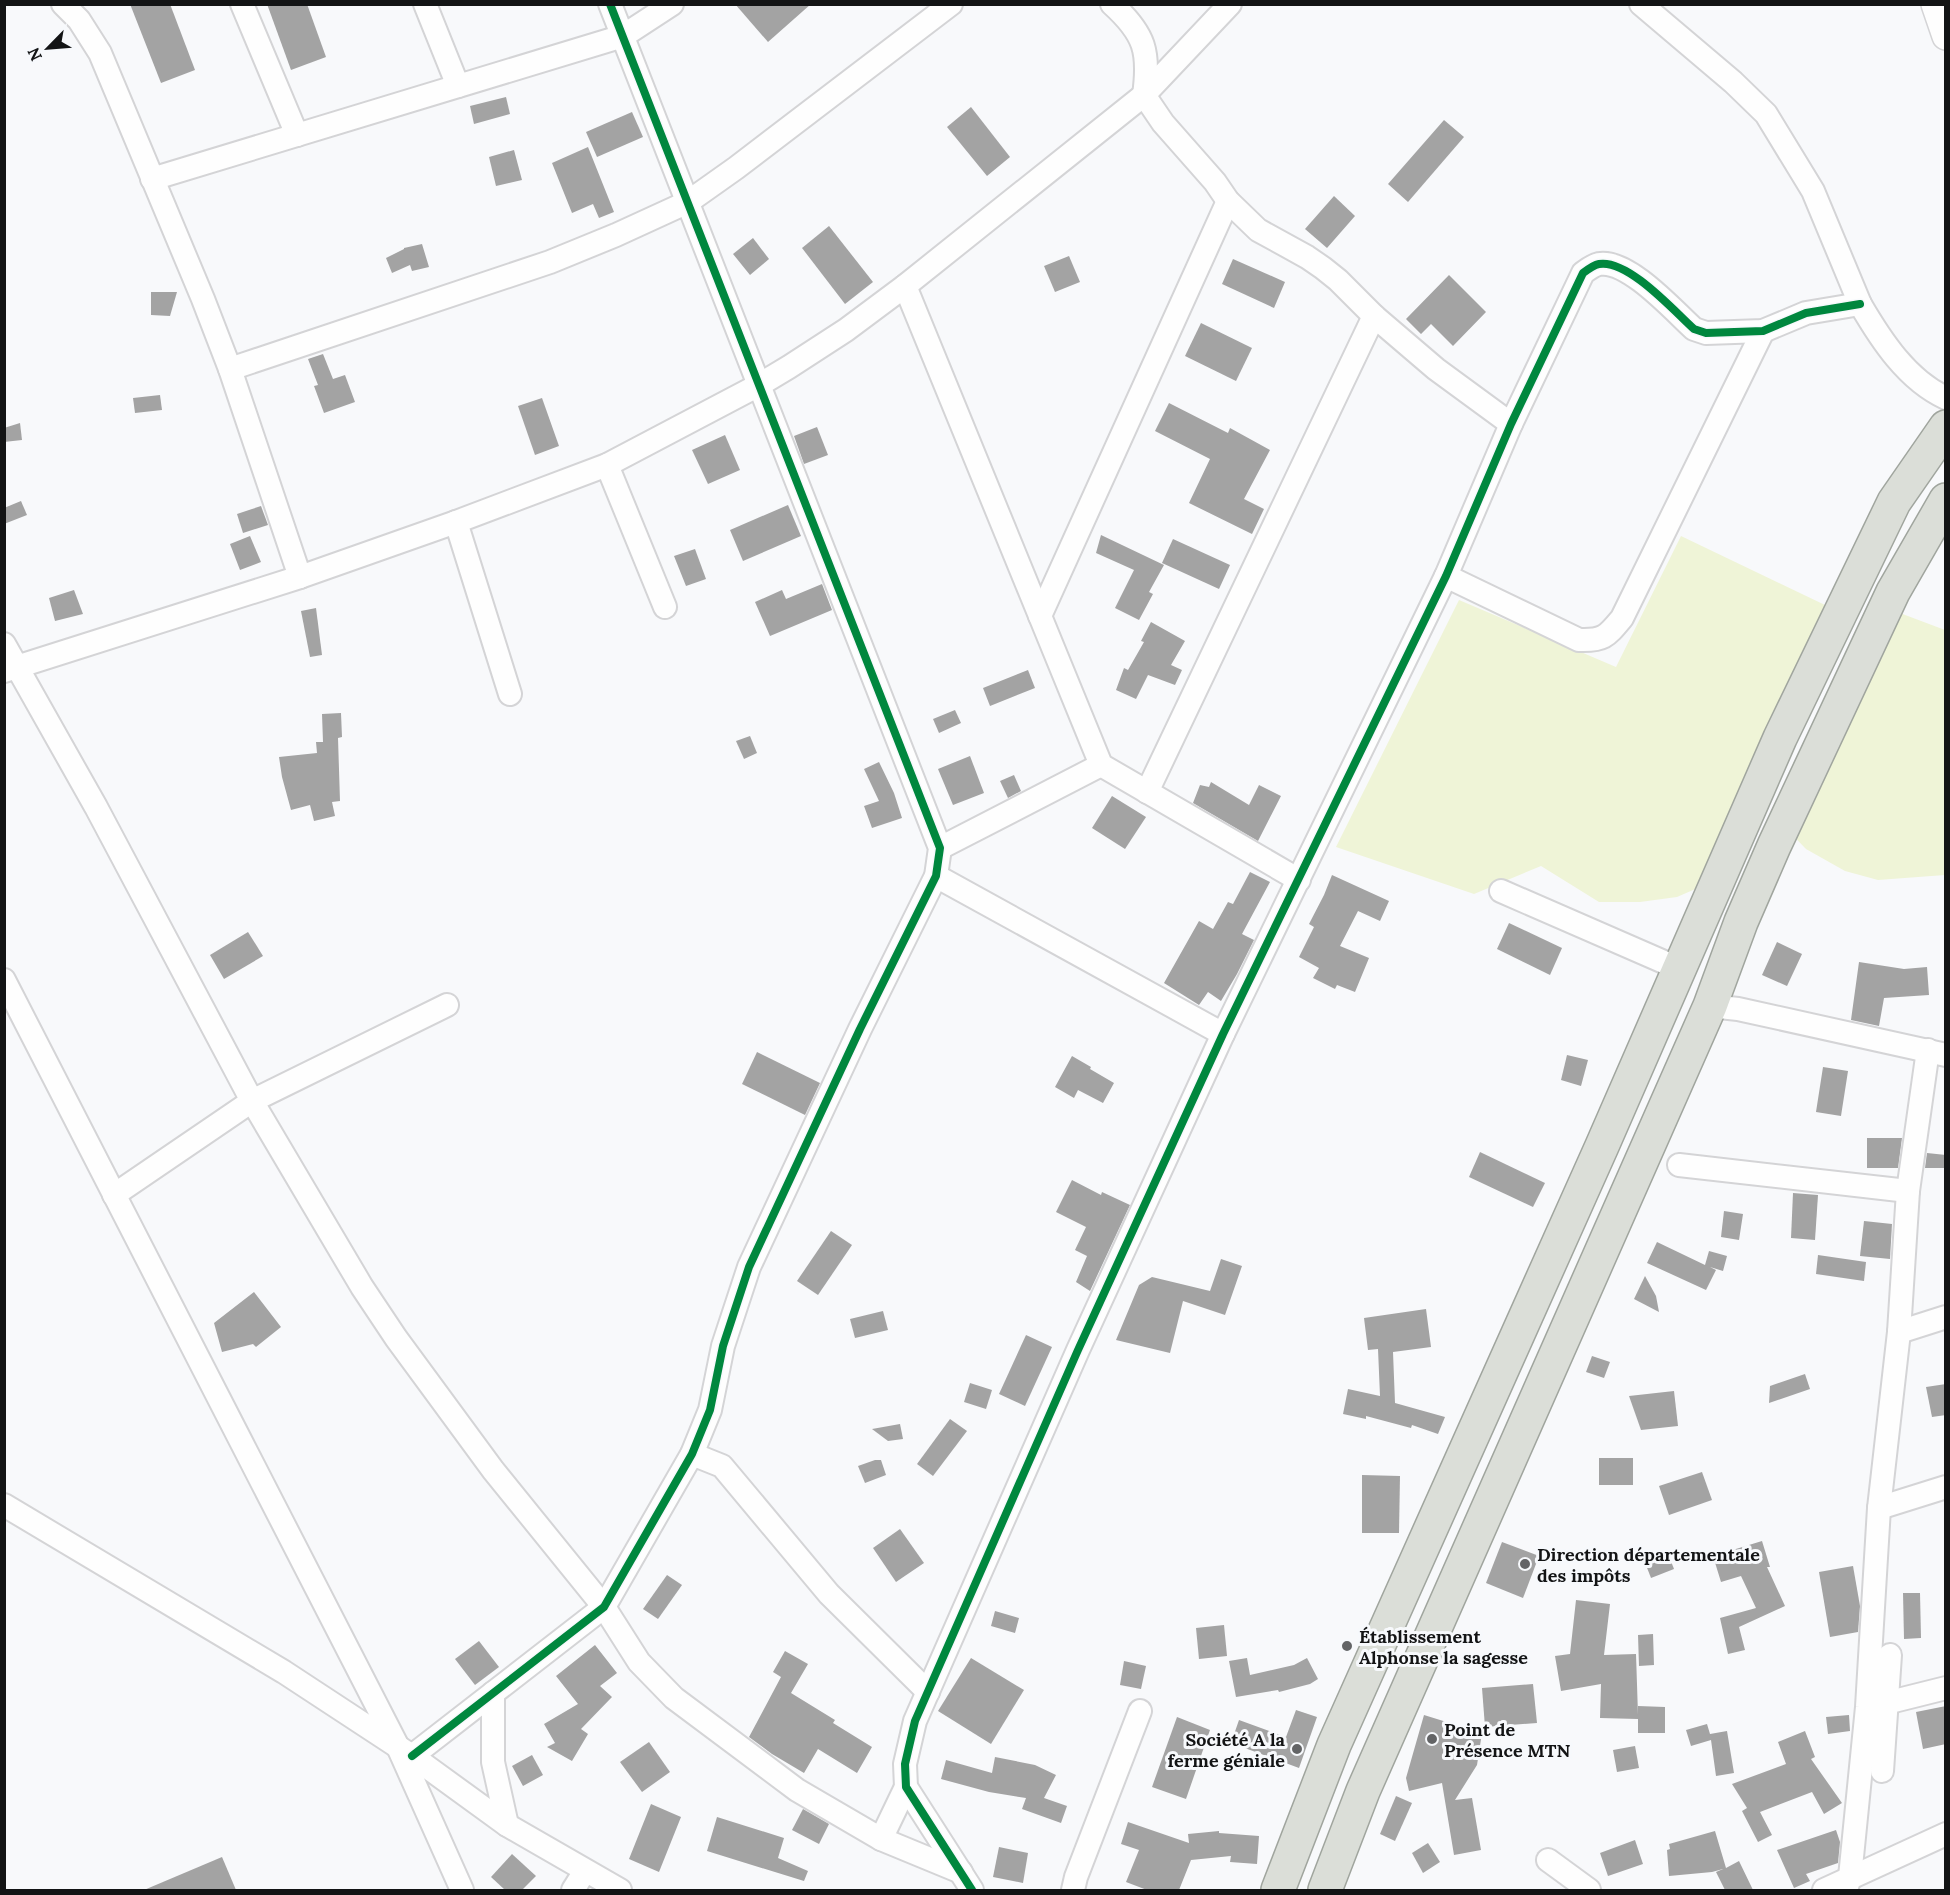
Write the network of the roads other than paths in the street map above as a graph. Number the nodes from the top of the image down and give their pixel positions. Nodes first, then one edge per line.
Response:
1 (63, 4) edge
2 (242, 4) edge
3 (425, 4) edge
4 (610, 4) edge
5 (672, 4) edge
6 (951, 4) edge
7 (1112, 4) edge
8 (1230, 4) edge
9 (1641, 4) edge
10 (1935, 4) edge
11 (623, 36) junction
12 (1946, 36) edge
13 (458, 86) junction
14 (1144, 95) junction
15 (297, 135) junction
16 (152, 179) junction
17 (1228, 201) junction
18 (688, 202) junction
19 (905, 286) junction
20 (1860, 304) junction
21 (1374, 316) junction
22 (1763, 331) junction
23 (230, 369) junction
24 (759, 385) junction
25 (1946, 398) edge
26 (1511, 424) junction
27 (1946, 427) edge
28 (607, 465) junction
29 (1946, 500) edge
30 (456, 522) junction
31 (1446, 576) junction
32 (300, 577) junction
33 (665, 607) dead end
34 (1040, 616) junction
35 (4, 644) edge
36 (11, 670) edge
37 (510, 694) dead end
38 (1101, 765) junction
39 (1147, 792) junction
40 (940, 848) junction
41 (936, 876) junction
42 (1299, 880) junction
43 (1502, 891) dead end
44 (1680, 969) junction
45 (4, 980) edge
46 (447, 1005) dead end
47 (1710, 1006) junction
48 (1223, 1034) junction
49 (1937, 1053) edge
50 (252, 1101) junction
51 (1679, 1165) dead end
52 (1908, 1191) junction
53 (114, 1196) junction
54 (1946, 1317) edge
55 (1899, 1332) junction
56 (692, 1454) junction
57 (1946, 1487) edge
58 (4, 1505) edge
59 (1879, 1508) junction
60 (604, 1608) junction
61 (1890, 1655) dead end
62 (1946, 1688) edge
63 (928, 1692) junction
64 (493, 1693) junction
65 (1877, 1705) junction
66 (1140, 1711) dead end
67 (405, 1752) junction
68 (1882, 1771) dead end
69 (906, 1787) junction
70 (507, 1825) junction
71 (1946, 1834) edge
72 (881, 1839) junction
73 (1548, 1860) dead end
74 (585, 1871) junction
75 (967, 1881) edge
76 (1848, 1884) edge
77 (462, 1890) edge
78 (573, 1890) edge
79 (620, 1890) edge
80 (1073, 1890) edge
81 (1278, 1890) edge
82 (1325, 1890) edge
83 (1589, 1890) edge
84 (1824, 1890) edge

1 - 16 street
2 - 15 street
3 - 13 street
4 - 11 street
5 - 11 street
6 - 18 street
7 - 14 street
8 - 14 street
9 - 20 street
10 - 12 street
11 - 13 street
11 - 18 street
13 - 15 street
14 - 17 street
14 - 19 street
15 - 16 street
16 - 23 street
17 - 21 street
17 - 34 street
18 - 23 street
18 - 24 street
19 - 24 street
19 - 34 street
20 - 22 street
20 - 25 street
21 - 26 street
21 - 39 street
22 - 26 street
22 - 31 street
23 - 32 street
24 - 28 street
24 - 40 street
26 - 31 street
27 - 44 highway
28 - 30 street
28 - 33 street
29 - 47 highway
30 - 32 street
30 - 37 street
31 - 42 street
32 - 36 street
34 - 38 street
35 - 36 street
36 - 50 street
38 - 39 street
38 - 40 street
39 - 42 street
40 - 41 street
41 - 48 street
41 - 56 street
42 - 48 street
43 - 44 street
44 - 81 highway
45 - 53 street
46 - 50 street
47 - 49 street
47 - 82 highway
48 - 63 street
49 - 52 street
50 - 53 street
50 - 60 street
51 - 52 street
52 - 55 street
53 - 67 street
54 - 55 street
55 - 59 street
56 - 60 street
56 - 63 street
57 - 59 street
58 - 67 street
59 - 65 street
60 - 64 street
60 - 72 street
61 - 65 street
62 - 65 street
63 - 69 street
64 - 67 street
64 - 70 street
65 - 68 street
65 - 76 street
66 - 80 street
67 - 70 street
67 - 77 street
69 - 72 street
69 - 75 street
70 - 74 street
71 - 76 street
72 - 75 street
73 - 83 street
74 - 78 street
74 - 79 street
76 - 84 street

